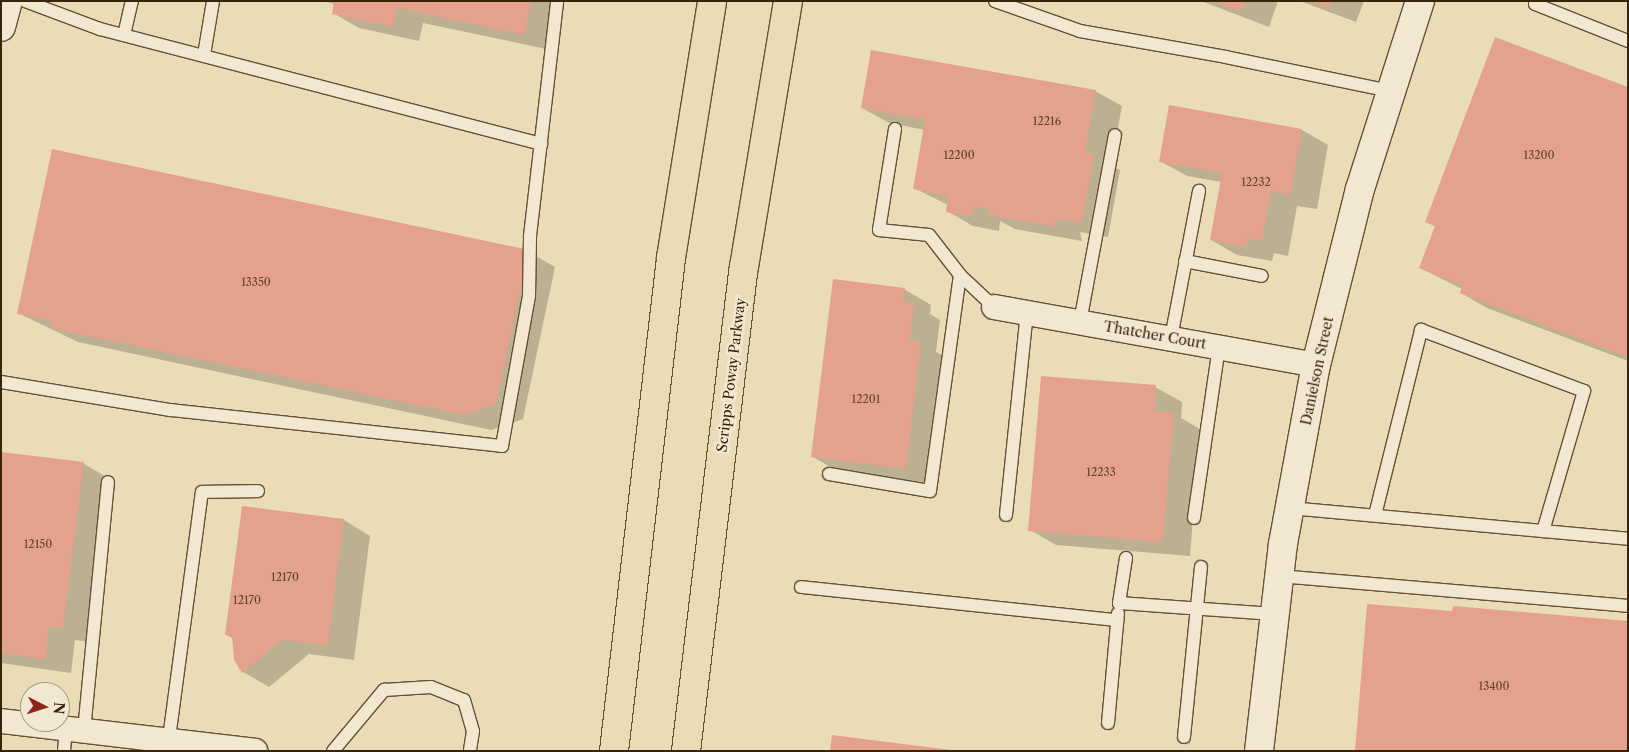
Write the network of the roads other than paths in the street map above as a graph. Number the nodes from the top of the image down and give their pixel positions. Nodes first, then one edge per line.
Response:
1 (8, 1) edge
2 (25, 1) edge
3 (132, 1) edge
4 (213, 1) edge
5 (557, 1) edge
6 (712, 1) edge
7 (788, 1) edge
8 (994, 1) edge
9 (1420, 1) edge
10 (1536, 1) edge
11 (1, 27) edge
12 (124, 35) junction
13 (1628, 41) edge
14 (204, 55) junction
15 (1390, 91) junction
16 (895, 129) dead end
17 (1115, 135) dead end
18 (541, 144) junction
19 (1199, 191) dead end
20 (1186, 261) junction
21 (960, 275) junction
22 (1262, 276) dead end
23 (994, 307) joint
24 (1027, 312) junction
25 (1080, 322) junction
26 (1171, 338) junction
27 (1219, 347) junction
28 (1316, 365) junction
29 (1, 382) edge
30 (830, 474) dead end
31 (108, 482) dead end
32 (258, 491) dead end
33 (1290, 508) junction
34 (1006, 515) dead end
35 (1375, 516) junction
36 (1194, 518) dead end
37 (1543, 531) junction
38 (1628, 539) edge
39 (1126, 558) dead end
40 (1201, 567) dead end
41 (1279, 576) junction
42 (801, 587) dead end
43 (1119, 603) junction
44 (1628, 606) edge
45 (1197, 608) junction
46 (1274, 614) junction
47 (1117, 620) junction
48 (1, 721) edge
49 (1108, 723) dead end
50 (71, 737) edge
51 (1184, 737) dead end
52 (168, 746) edge
53 (255, 751) edge
54 (334, 751) edge
55 (470, 751) edge
56 (614, 751) edge
57 (686, 751) edge
58 (1259, 751) edge

1 - 11 street
2 - 12 lane
3 - 12 lane
4 - 14 lane
5 - 18 lane
6 - 56 main road
7 - 57 main road, Scripps Poway Parkway
8 - 15 lane
9 - 15 street, Danielson Street
10 - 13 lane
12 - 14 lane
14 - 18 lane
15 - 28 street, Danielson Street
16 - 21 lane
17 - 25 lane
18 - 29 lane
19 - 20 lane
20 - 22 lane
20 - 26 lane
21 - 23 lane
21 - 30 lane
23 - 24 street, Thatcher Court
24 - 25 street, Thatcher Court
24 - 34 lane
25 - 26 street, Thatcher Court
26 - 27 street, Thatcher Court
27 - 28 street, Thatcher Court
27 - 36 lane
28 - 33 street, Danielson Street
31 - 50 lane
32 - 52 lane
33 - 35 lane
33 - 41 street, Danielson Street
35 - 37 lane
35 - 37 lane
37 - 38 lane
39 - 43 lane
40 - 45 lane
41 - 44 lane
41 - 46 street, Danielson Street
42 - 47 lane
43 - 45 lane
43 - 47 lane
45 - 46 lane
45 - 51 lane
46 - 58 street, Danielson Street
47 - 49 lane
48 - 50 street
50 - 52 street
52 - 53 street
54 - 55 lane

